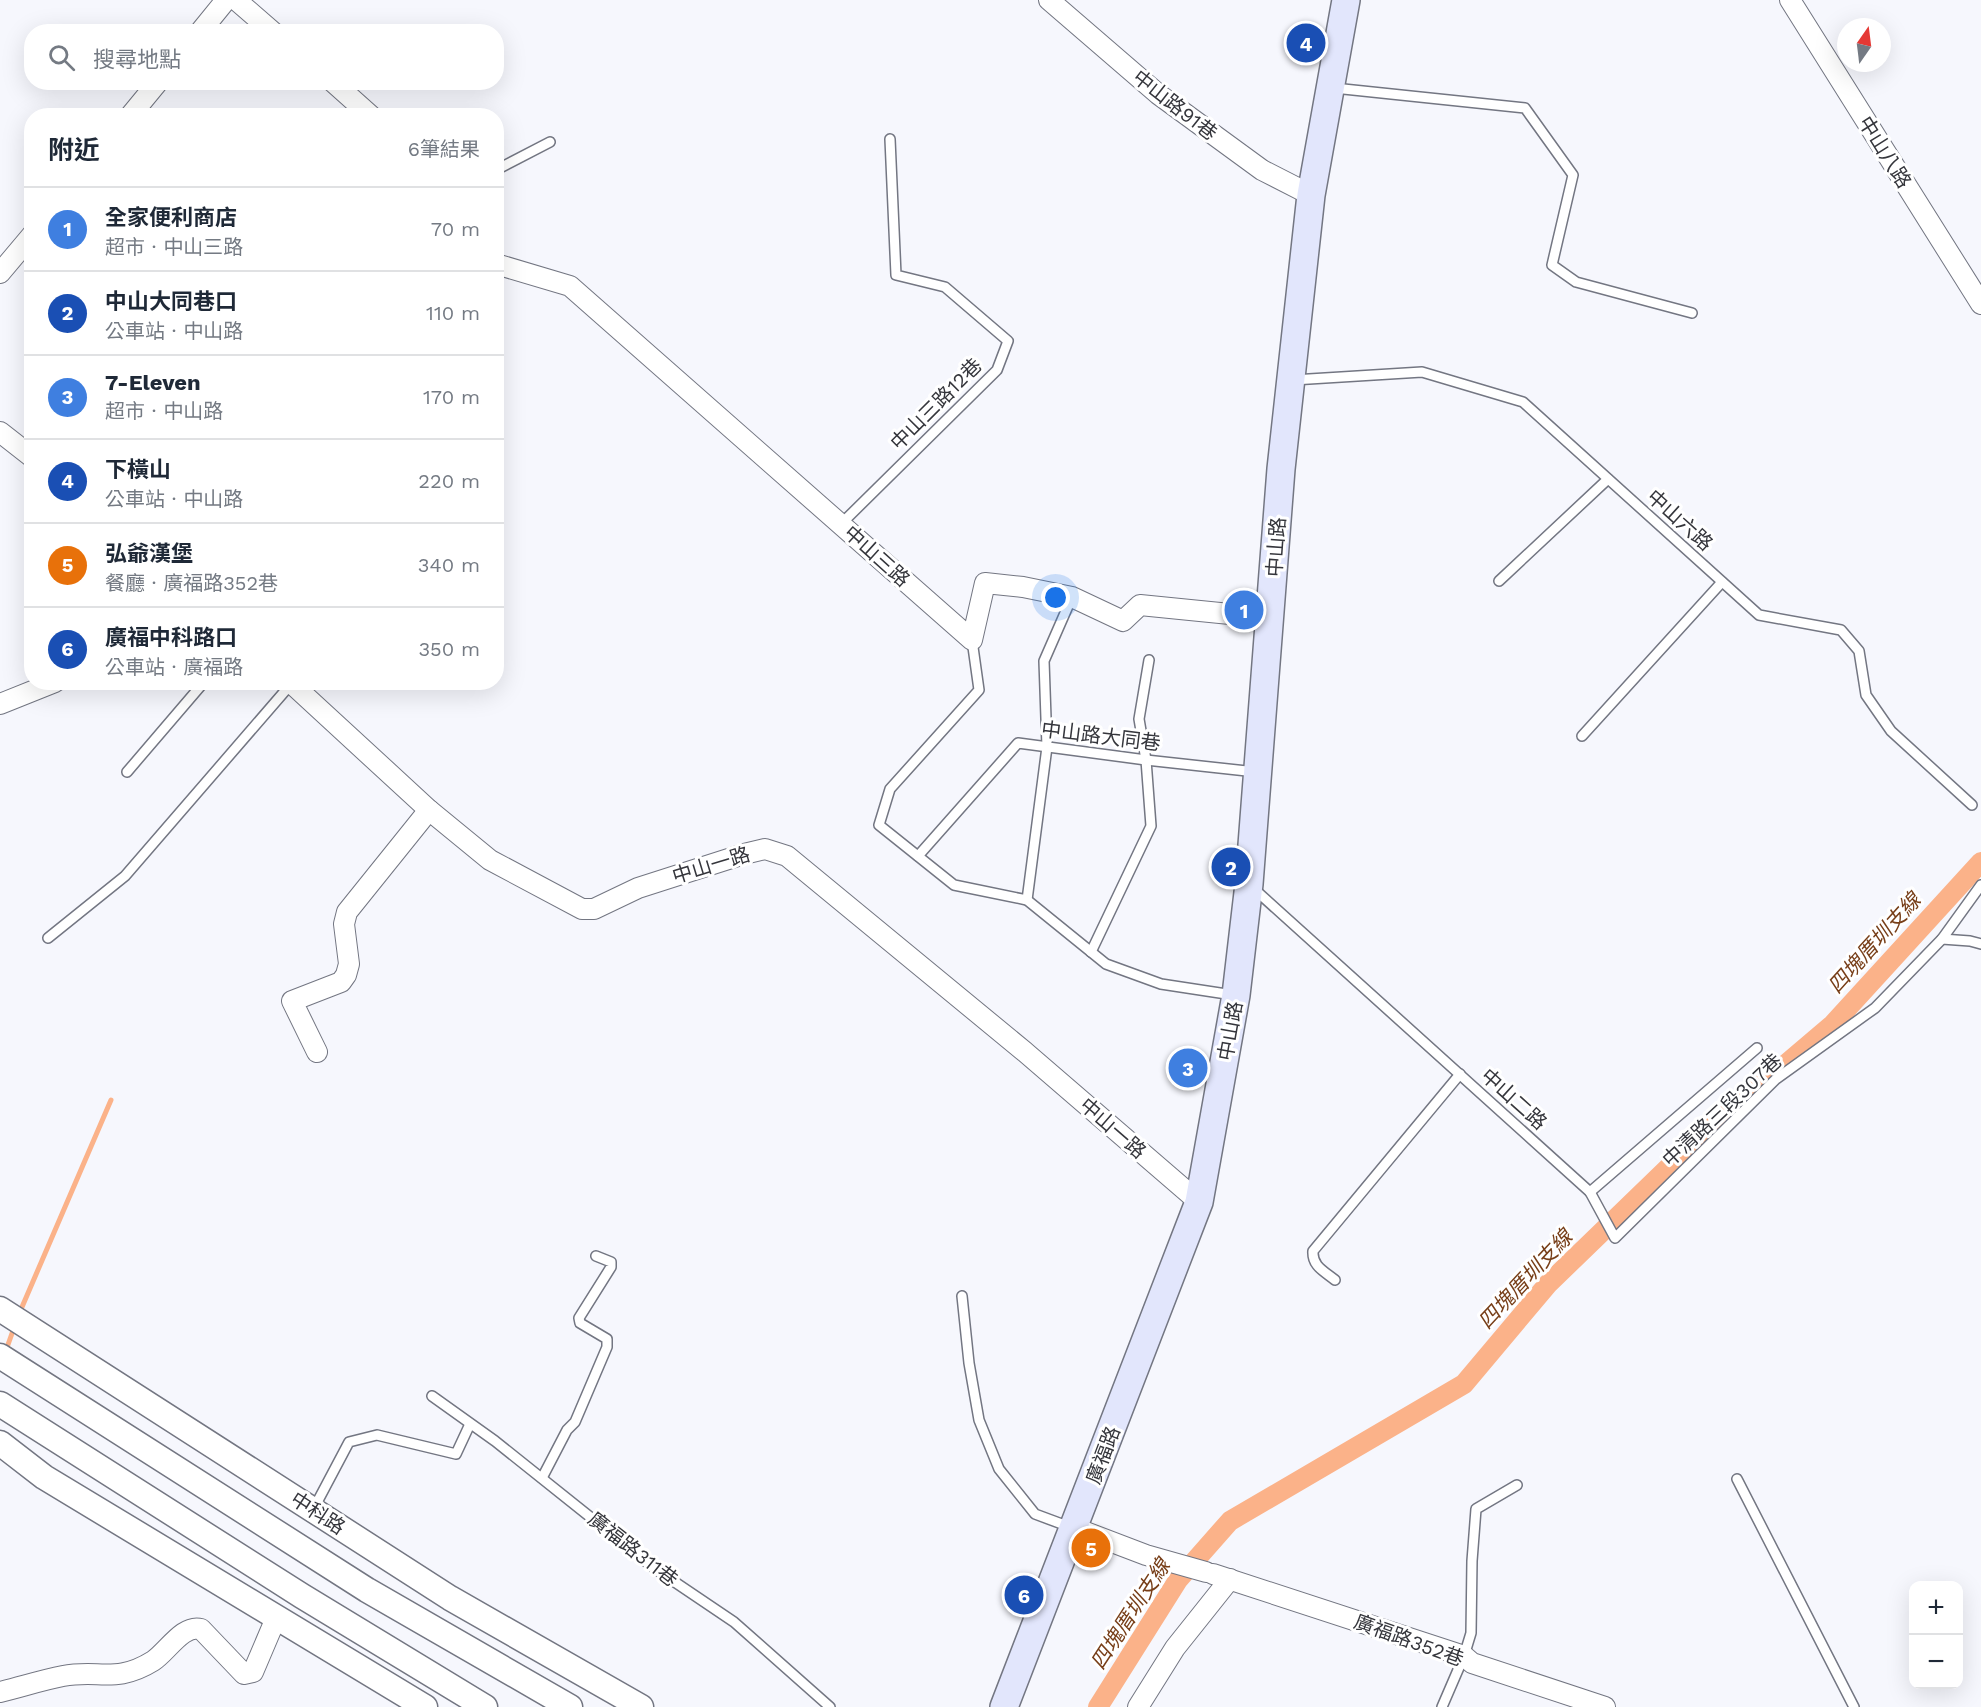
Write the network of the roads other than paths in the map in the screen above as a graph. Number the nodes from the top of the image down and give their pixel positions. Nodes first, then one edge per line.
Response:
1 (226, 0) edge
2 (236, 0) edge
3 (1049, 0) edge
4 (1346, 0) edge
5 (1790, 0) edge
6 (206, 24) edge
7 (264, 24) edge
8 (1331, 87) junction
9 (151, 90) edge
10 (342, 90) edge
11 (137, 108) edge
12 (363, 108) edge
13 (890, 139) dead end
14 (550, 142) dead end
15 (504, 166) edge
16 (1311, 195) junction
17 (24, 244) edge
18 (504, 266) edge
19 (0, 273) edge
20 (1981, 304) edge
21 (1692, 313) dead end
22 (1291, 380) junction
23 (0, 432) edge
24 (24, 451) edge
25 (1608, 479) junction
26 (840, 524) junction
27 (1499, 581) dead end
28 (1722, 582) junction
29 (1072, 597) junction
30 (1270, 618) junction
31 (972, 640) junction
32 (1149, 660) dead end
33 (35, 690) edge
34 (197, 690) edge
35 (285, 690) edge
36 (299, 690) edge
37 (0, 704) edge
38 (1582, 736) dead end
39 (1047, 747) junction
40 (1146, 760) junction
41 (127, 772) dead end
42 (1258, 772) junction
43 (1972, 805) dead end
44 (429, 810) junction
45 (918, 856) junction
46 (1249, 884) junction
47 (1981, 885) edge
48 (1028, 900) junction
49 (48, 938) dead end
50 (1942, 939) junction
51 (1981, 944) edge
52 (1091, 952) junction
53 (1236, 995) junction
54 (1757, 1048) dead end
55 (318, 1052) dead end
56 (1460, 1074) junction
57 (1590, 1192) junction
58 (1199, 1202) junction
59 (1616, 1238) joint
60 (596, 1256) dead end
61 (1335, 1280) dead end
62 (962, 1296) dead end
63 (11, 1317) edge
64 (5, 1359) edge
65 (432, 1396) dead end
66 (0, 1404) edge
67 (470, 1424) junction
68 (0, 1443) edge
69 (0, 1457) edge
70 (44, 1477) junction
71 (542, 1478) junction
72 (1737, 1479) dead end
73 (1517, 1485) dead end
74 (313, 1510) junction
75 (1075, 1528) junction
76 (1216, 1575) junction
77 (276, 1618) junction
78 (1464, 1656) junction
79 (0, 1692) edge
80 (1600, 1706) edge
81 (425, 1707) edge
82 (485, 1707) edge
83 (570, 1707) edge
84 (641, 1707) edge
85 (830, 1707) edge
86 (1004, 1707) edge
87 (1138, 1707) edge
88 (1442, 1707) edge
89 (1854, 1707) edge

1 - 6 street
2 - 7 street
3 - 16 street, 中山路91巷
4 - 8 main road, 中山路
5 - 20 street, 中山八路
8 - 16 main road, 中山路
8 - 21 lane
9 - 11 street
10 - 12 street
13 - 26 lane, 中山三路12巷
14 - 15 lane
16 - 22 main road, 中山路
17 - 19 street
18 - 26 street, 中山三路
22 - 25 lane, 中山六路
22 - 30 main road, 中山路
23 - 24 street
25 - 27 lane
25 - 28 lane, 中山六路
26 - 31 street, 中山三路
28 - 38 lane
28 - 43 lane, 中山六路
29 - 30 street
29 - 31 street
29 - 39 lane
30 - 42 main road, 中山路
31 - 45 lane
32 - 40 lane
33 - 37 street
34 - 41 lane
35 - 49 lane
36 - 44 street, 中山一路
39 - 40 lane, 中山路大同巷
39 - 45 lane, 中山路大同巷
39 - 48 lane
40 - 42 lane, 中山路大同巷
40 - 52 lane
42 - 46 main road, 中山路
44 - 55 street
44 - 58 street, 中山一路
45 - 48 lane
46 - 53 main road, 中山路
46 - 56 lane, 中山二路
47 - 50 lane, 中清路三段307巷
48 - 52 lane
50 - 51 lane
50 - 59 lane, 中清路三段307巷
52 - 53 lane
53 - 58 main road, 中山路
54 - 57 lane
56 - 57 lane, 中山二路
56 - 61 lane
57 - 59 lane, 中山二路
58 - 75 main road, 廣福路
60 - 71 lane
62 - 75 lane
63 - 74 street, 中科路
64 - 83 street, 中科路
65 - 67 lane, 廣福路311巷
66 - 82 street
67 - 71 lane, 廣福路311巷
67 - 74 lane
68 - 70 street
69 - 70 lane
70 - 77 street
71 - 85 lane, 廣福路311巷
72 - 89 lane
73 - 78 lane
74 - 84 street, 中科路
75 - 76 street, 廣福路352巷
75 - 86 main road, 廣福路
76 - 78 street, 廣福路352巷
76 - 87 street
77 - 79 street
77 - 81 street
78 - 80 street, 廣福路352巷
78 - 88 lane

